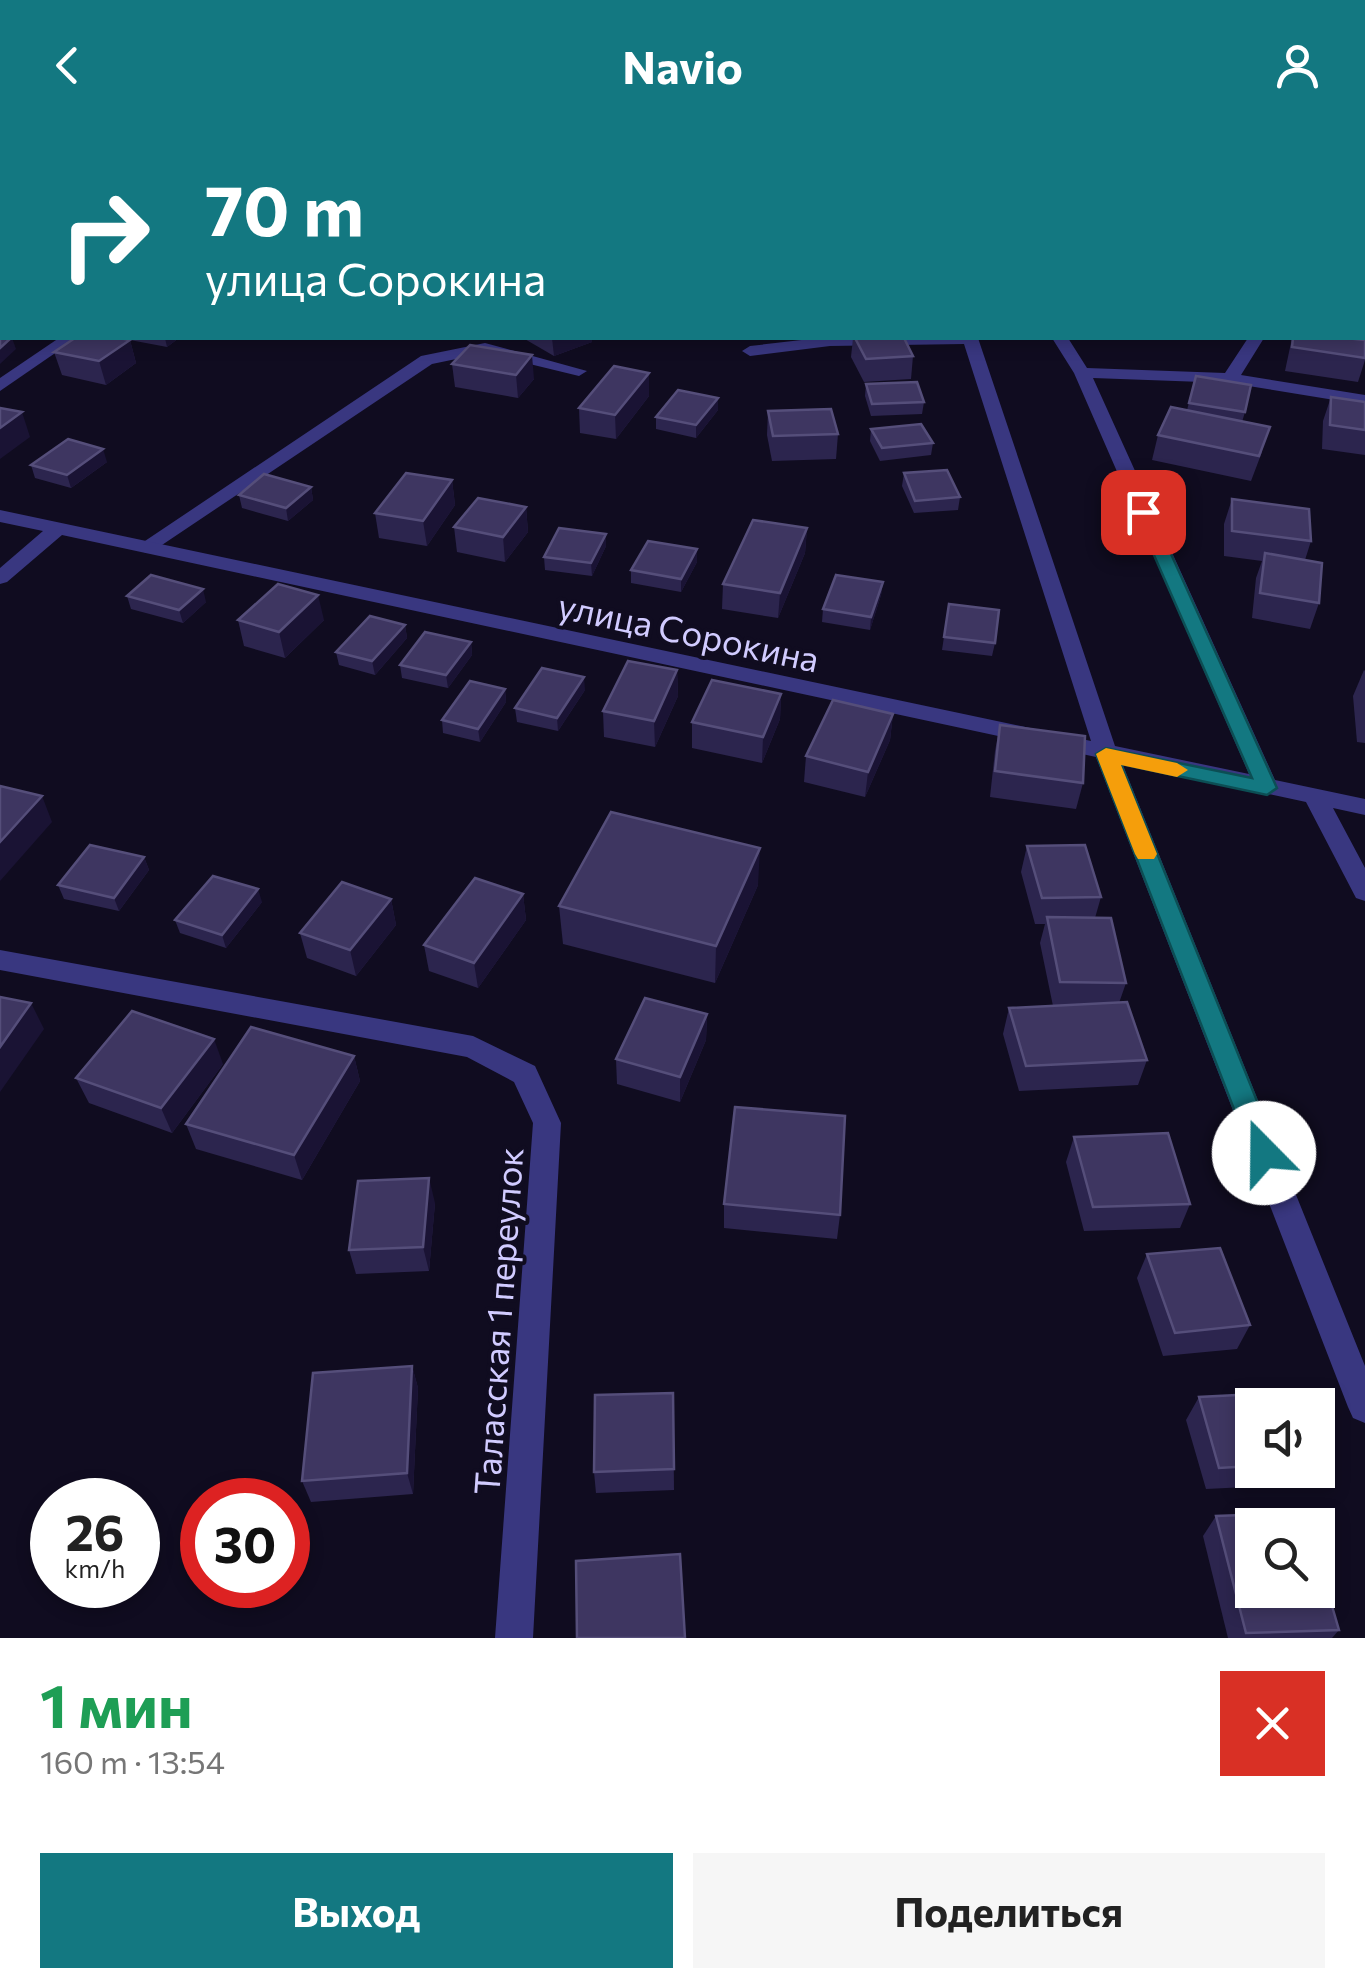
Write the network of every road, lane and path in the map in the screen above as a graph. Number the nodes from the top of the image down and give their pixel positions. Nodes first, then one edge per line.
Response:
1 (66, 340) edge
2 (500, 340) edge
3 (877, 340) edge
4 (972, 340) edge
5 (1061, 340) edge
6 (1255, 340) edge
7 (486, 348) junction
8 (750, 351) dead end
9 (579, 371) dead end
10 (1082, 373) junction
11 (1230, 378) junction
12 (0, 386) edge
13 (1365, 400) edge
14 (0, 516) edge
15 (58, 528) junction
16 (146, 547) junction
17 (0, 578) edge
18 (1106, 754) junction
19 (1267, 788) junction
20 (1316, 797) junction
21 (1365, 807) edge
22 (1365, 892) edge
23 (0, 960) edge
24 (1365, 1407) edge
25 (514, 1638) edge

1 - 12 street
2 - 7 street
3 - 8 street
4 - 18 street
5 - 10 street
6 - 11 street
7 - 9 street
7 - 16 street
10 - 11 street
10 - 19 street
11 - 13 street
14 - 15 street, улица Сорокина
15 - 16 street, улица Сорокина
15 - 17 street
16 - 18 street, улица Сорокина
18 - 19 street, улица Сорокина
18 - 24 street
19 - 20 street, улица Сорокина
20 - 21 street, улица Сорокина
20 - 22 street
23 - 25 street, Таласская 1 переулок

